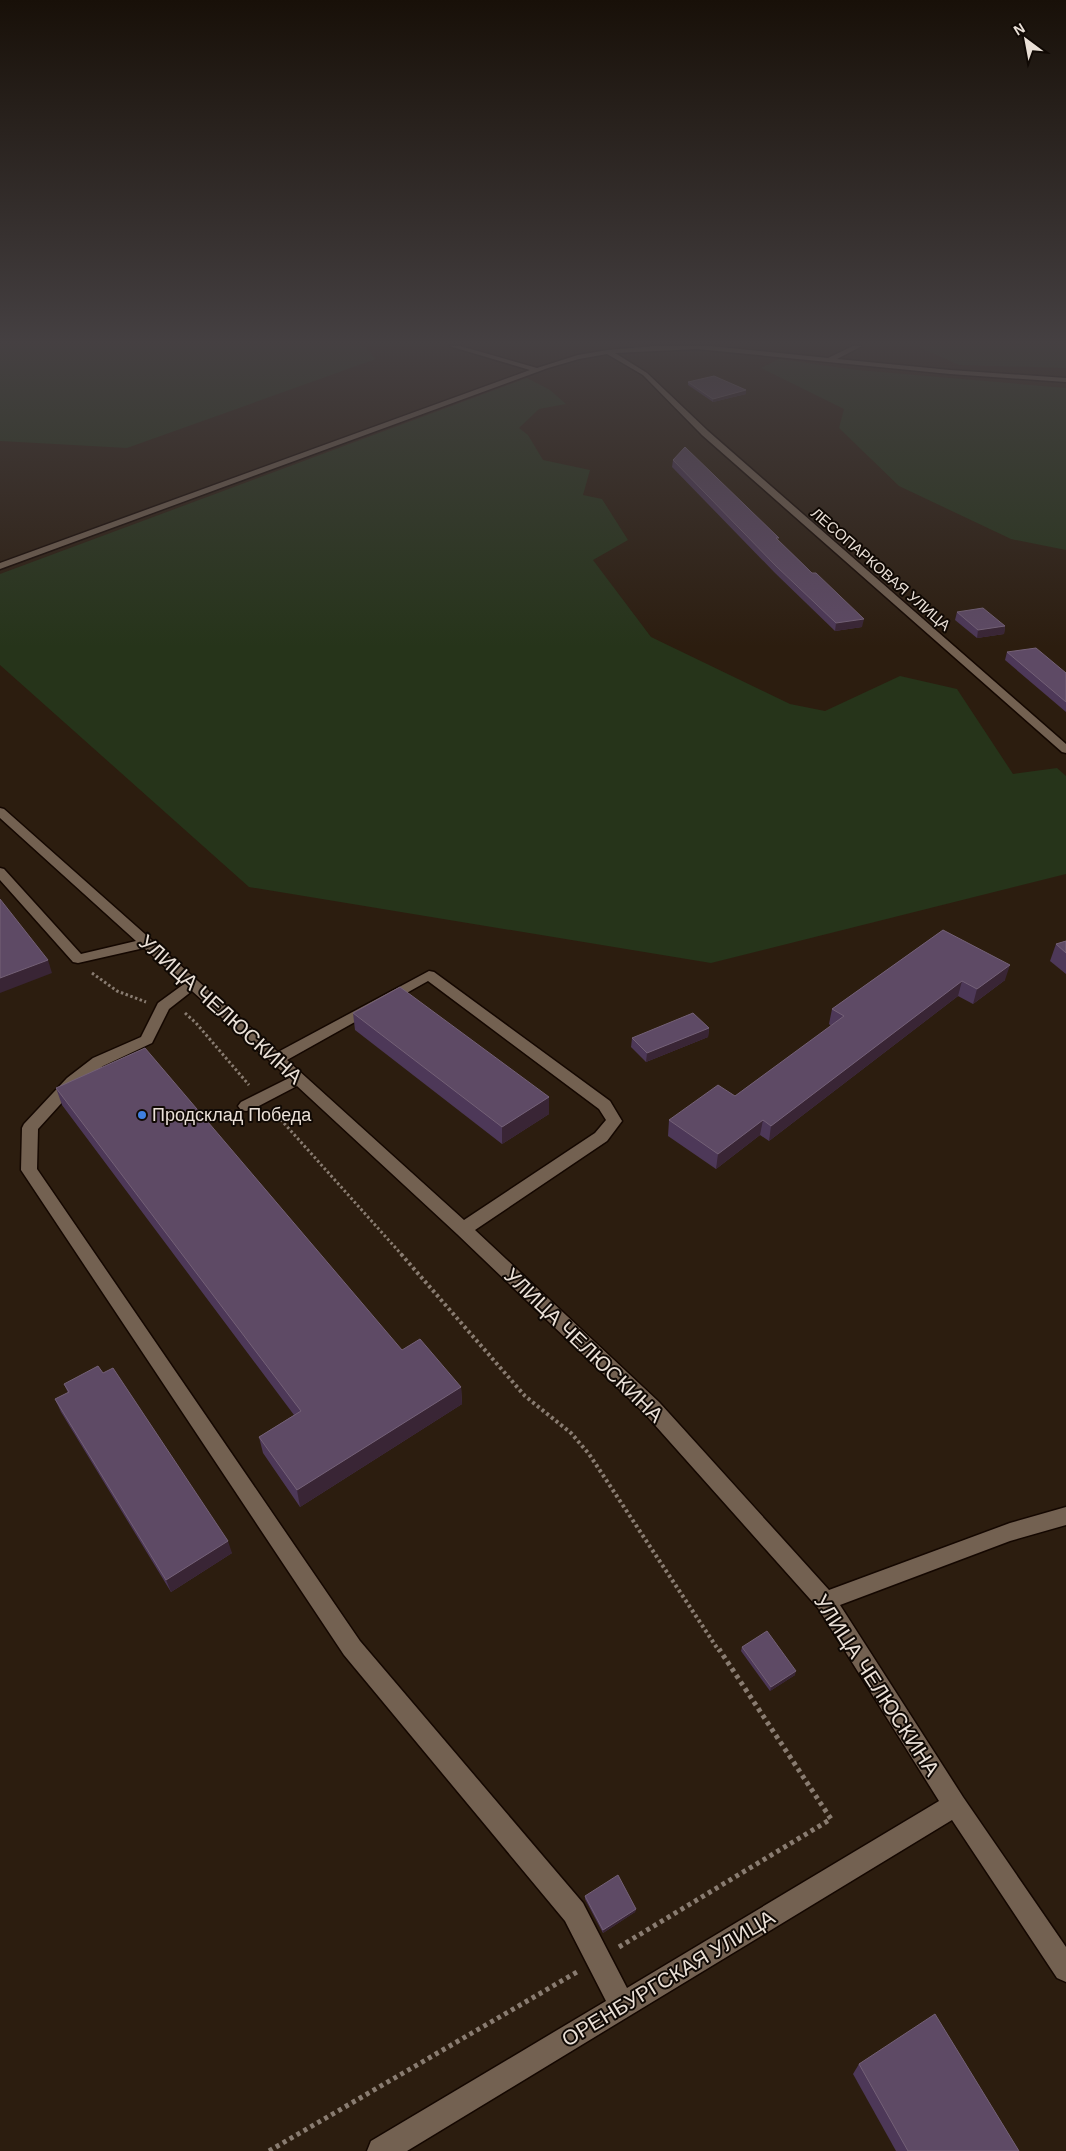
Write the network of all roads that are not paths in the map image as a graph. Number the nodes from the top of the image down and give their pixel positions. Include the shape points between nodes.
1 (328, 446) edge
2 (720, 446) edge
3 (0, 566) edge
4 (1066, 750) edge
5 (0, 812) edge
6 (6, 826) edge
7 (0, 872) edge
8 (146, 943) junction
9 (192, 984) junction
10 (278, 1059) junction
11 (299, 1079) junction
12 (246, 1106) dead end
13 (463, 1229) junction
14 (1066, 1516) edge
15 (825, 1601) junction
16 (955, 1805) junction
17 (1066, 1969) edge
18 (622, 2006) junction
19 (381, 2151) edge

1 - 3 street
2 - 4 street, ЛЕСОПАРКОВАЯ УЛИЦА
5 - 6 street, УЛИЦА ЧЕЛЮСКИНА
6 - 8 street, УЛИЦА ЧЕЛЮСКИНА
7 - 8 street via 78,958
8 - 9 street, УЛИЦА ЧЕЛЮСКИНА
9 - 10 street, УЛИЦА ЧЕЛЮСКИНА
9 - 18 street via 163,1006 148,1040 98,1062 72,1082 30,1128 29,1170 352,1648 574,1912
10 - 11 street, УЛИЦА ЧЕЛЮСКИНА
10 - 13 street via 429,975 605,1105 614,1121 601,1137
11 - 12 street
11 - 13 street, УЛИЦА ЧЕЛЮСКИНА
13 - 15 street, УЛИЦА ЧЕЛЮСКИНА via 652,1408
14 - 15 street via 1010,1532
15 - 16 street, УЛИЦА ЧЕЛЮСКИНА
16 - 17 street, УЛИЦА ЧЕЛЮСКИНА
16 - 18 street, ОРЕНБУРГСКАЯ УЛИЦА
18 - 19 street, ОРЕНБУРГСКАЯ УЛИЦА

